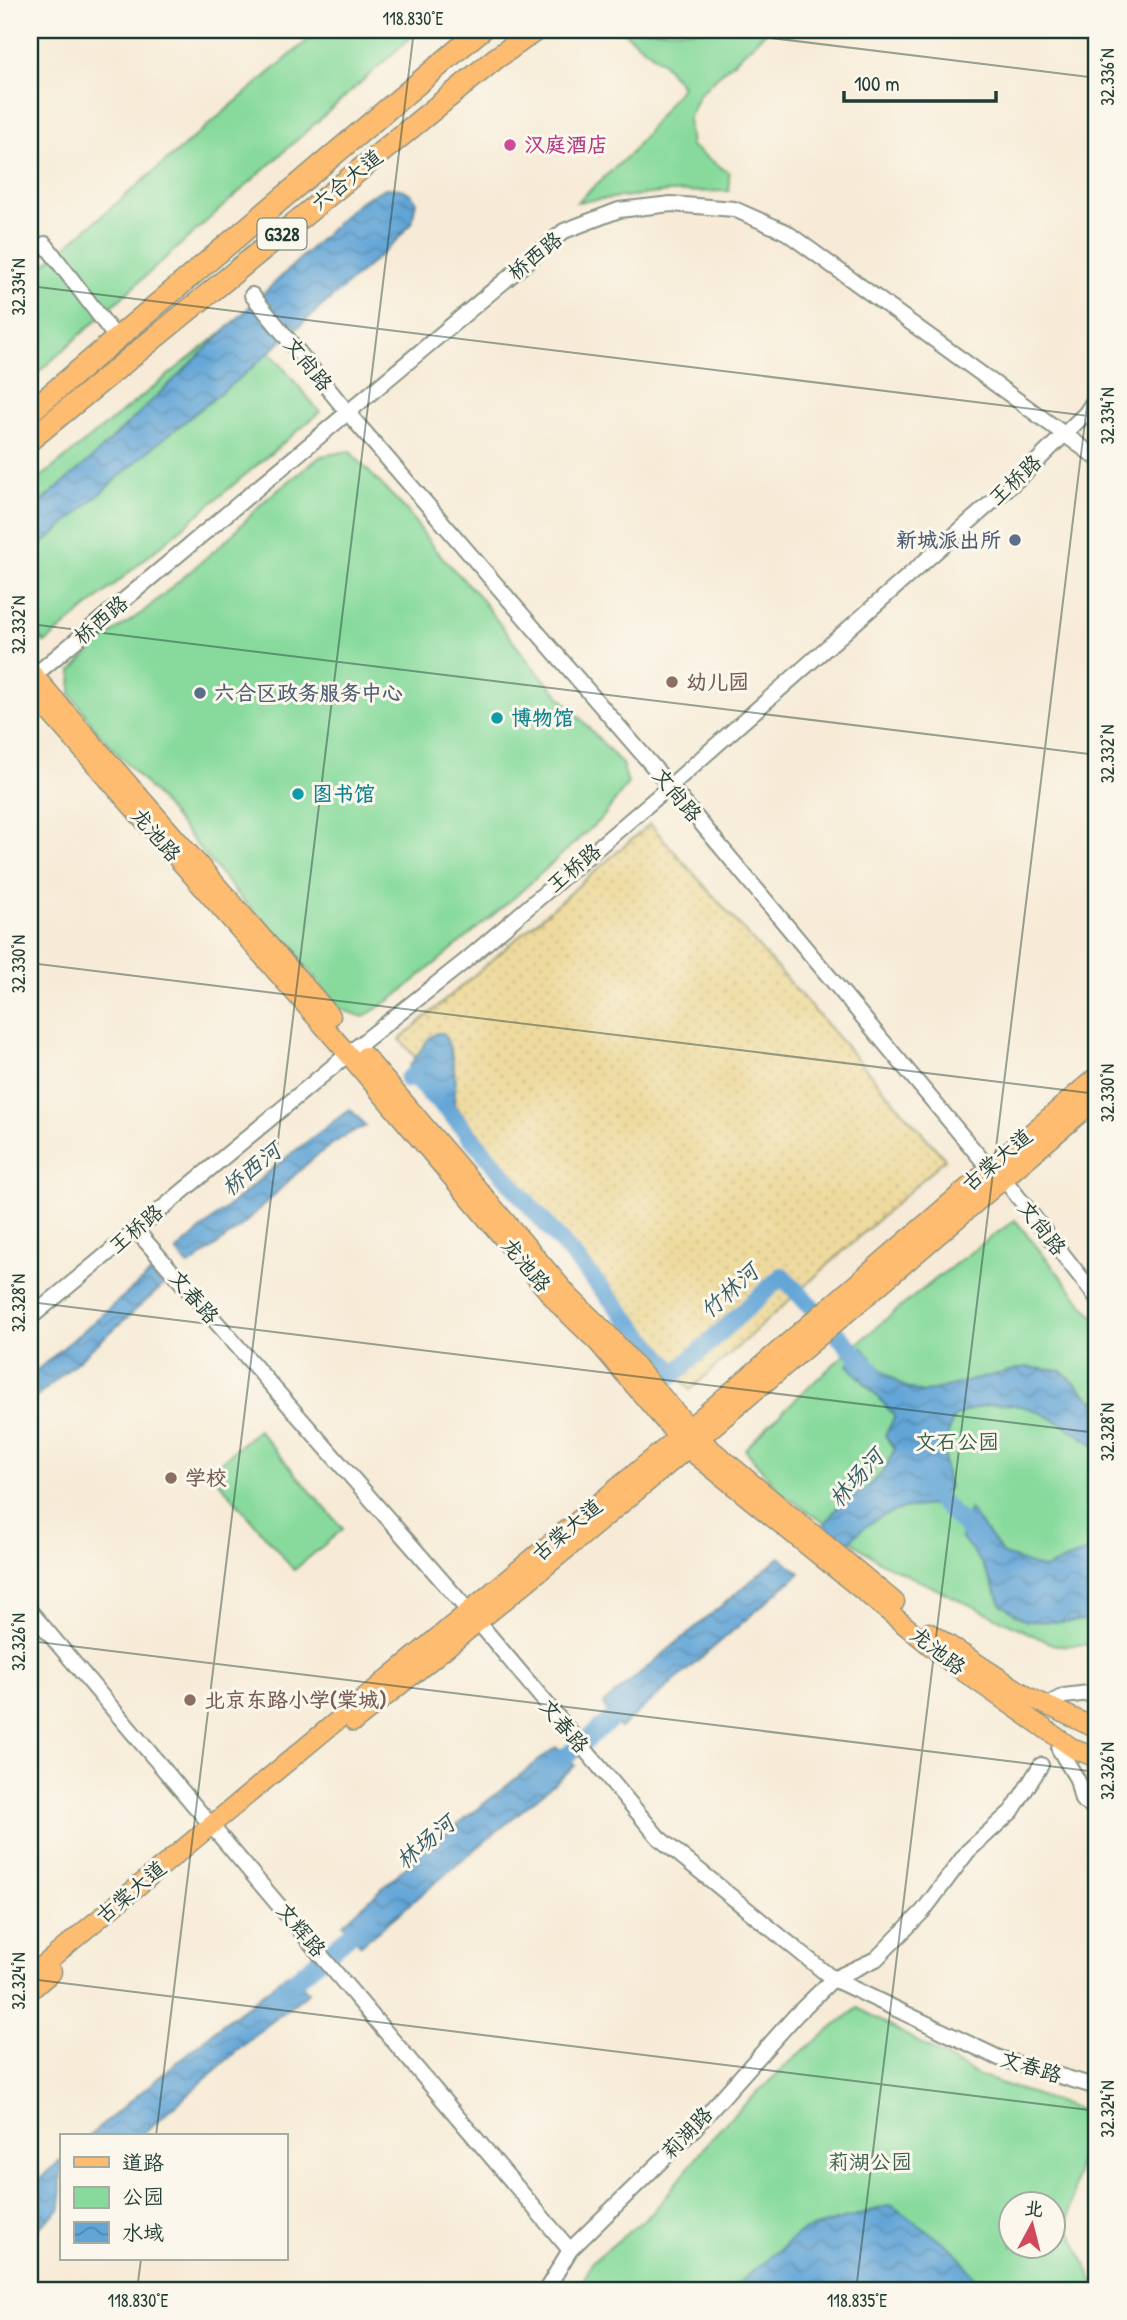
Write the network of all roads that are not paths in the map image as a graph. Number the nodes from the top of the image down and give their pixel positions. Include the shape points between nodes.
1 (481, 30) edge
2 (536, 30) edge
3 (45, 244) dead end
4 (252, 295) dead end
5 (117, 339) junction
6 (1097, 396) edge
7 (30, 412) edge
8 (348, 413) junction
9 (1065, 433) junction
10 (30, 440) edge
11 (1097, 458) edge
12 (31, 679) edge
13 (670, 786) junction
14 (352, 1050) junction
15 (1097, 1076) edge
16 (1097, 1099) edge
17 (988, 1167) junction
18 (1004, 1179) junction
19 (135, 1229) junction
20 (1097, 1298) edge
21 (30, 1318) edge
22 (687, 1437) junction
23 (30, 1611) edge
24 (474, 1617) junction
25 (1097, 1692) edge
26 (1055, 1701) dead end
27 (1097, 1729) edge
28 (1059, 1749) dead end
29 (1093, 1758) edge
30 (1041, 1765) dead end
31 (1077, 1779) junction
32 (1097, 1809) edge
33 (215, 1828) junction
34 (30, 1976) edge
35 (833, 1979) junction
36 (30, 1991) edge
37 (1097, 2087) edge
38 (570, 2250) junction
39 (546, 2290) edge

1 - 5 highway, 六合大道 / G328
2 - 10 highway, 六合大道 / G328
3 - 5 street
4 - 8 street, 文尚路
5 - 7 highway, 六合大道 / G328
6 - 9 street, 王桥路
8 - 9 street, 桥西路 via 564,231 619,210 671,204 734,209 786,232
8 - 12 street, 桥西路
8 - 13 street, 文尚路
9 - 11 street, 桥西路
9 - 13 street, 王桥路
12 - 14 main road, 龙池路
13 - 14 street, 王桥路 via 464,962
13 - 17 street, 文尚路
14 - 19 street, 王桥路
14 - 22 main road, 龙池路 via 608,1334
15 - 17 main road, 古棠大道
16 - 18 main road, 古棠大道
17 - 18 street, 文尚路
17 - 22 main road, 古棠大道
18 - 20 street, 文尚路
18 - 22 main road, 古棠大道 via 836,1326
19 - 21 street, 王桥路
19 - 24 street, 文春路
22 - 24 main road, 古棠大道
22 - 27 main road, 龙池路 via 933,1635 1029,1697
22 - 29 main road, 龙池路 via 955,1666
23 - 33 street, 文辉路
24 - 33 main road, 古棠大道
24 - 35 street, 文春路 via 659,1838
25 - 26 street
28 - 31 street
29 - 31 street
30 - 35 street, 莉湖路 via 1012,1811 968,1851 923,1912 876,1959
31 - 32 street via 1082,1800
33 - 34 main road, 古棠大道
33 - 36 main road, 古棠大道
33 - 38 street, 文辉路
35 - 37 street, 文春路 via 999,2058
35 - 38 street, 莉湖路 via 694,2129
38 - 39 street, 莉湖路

